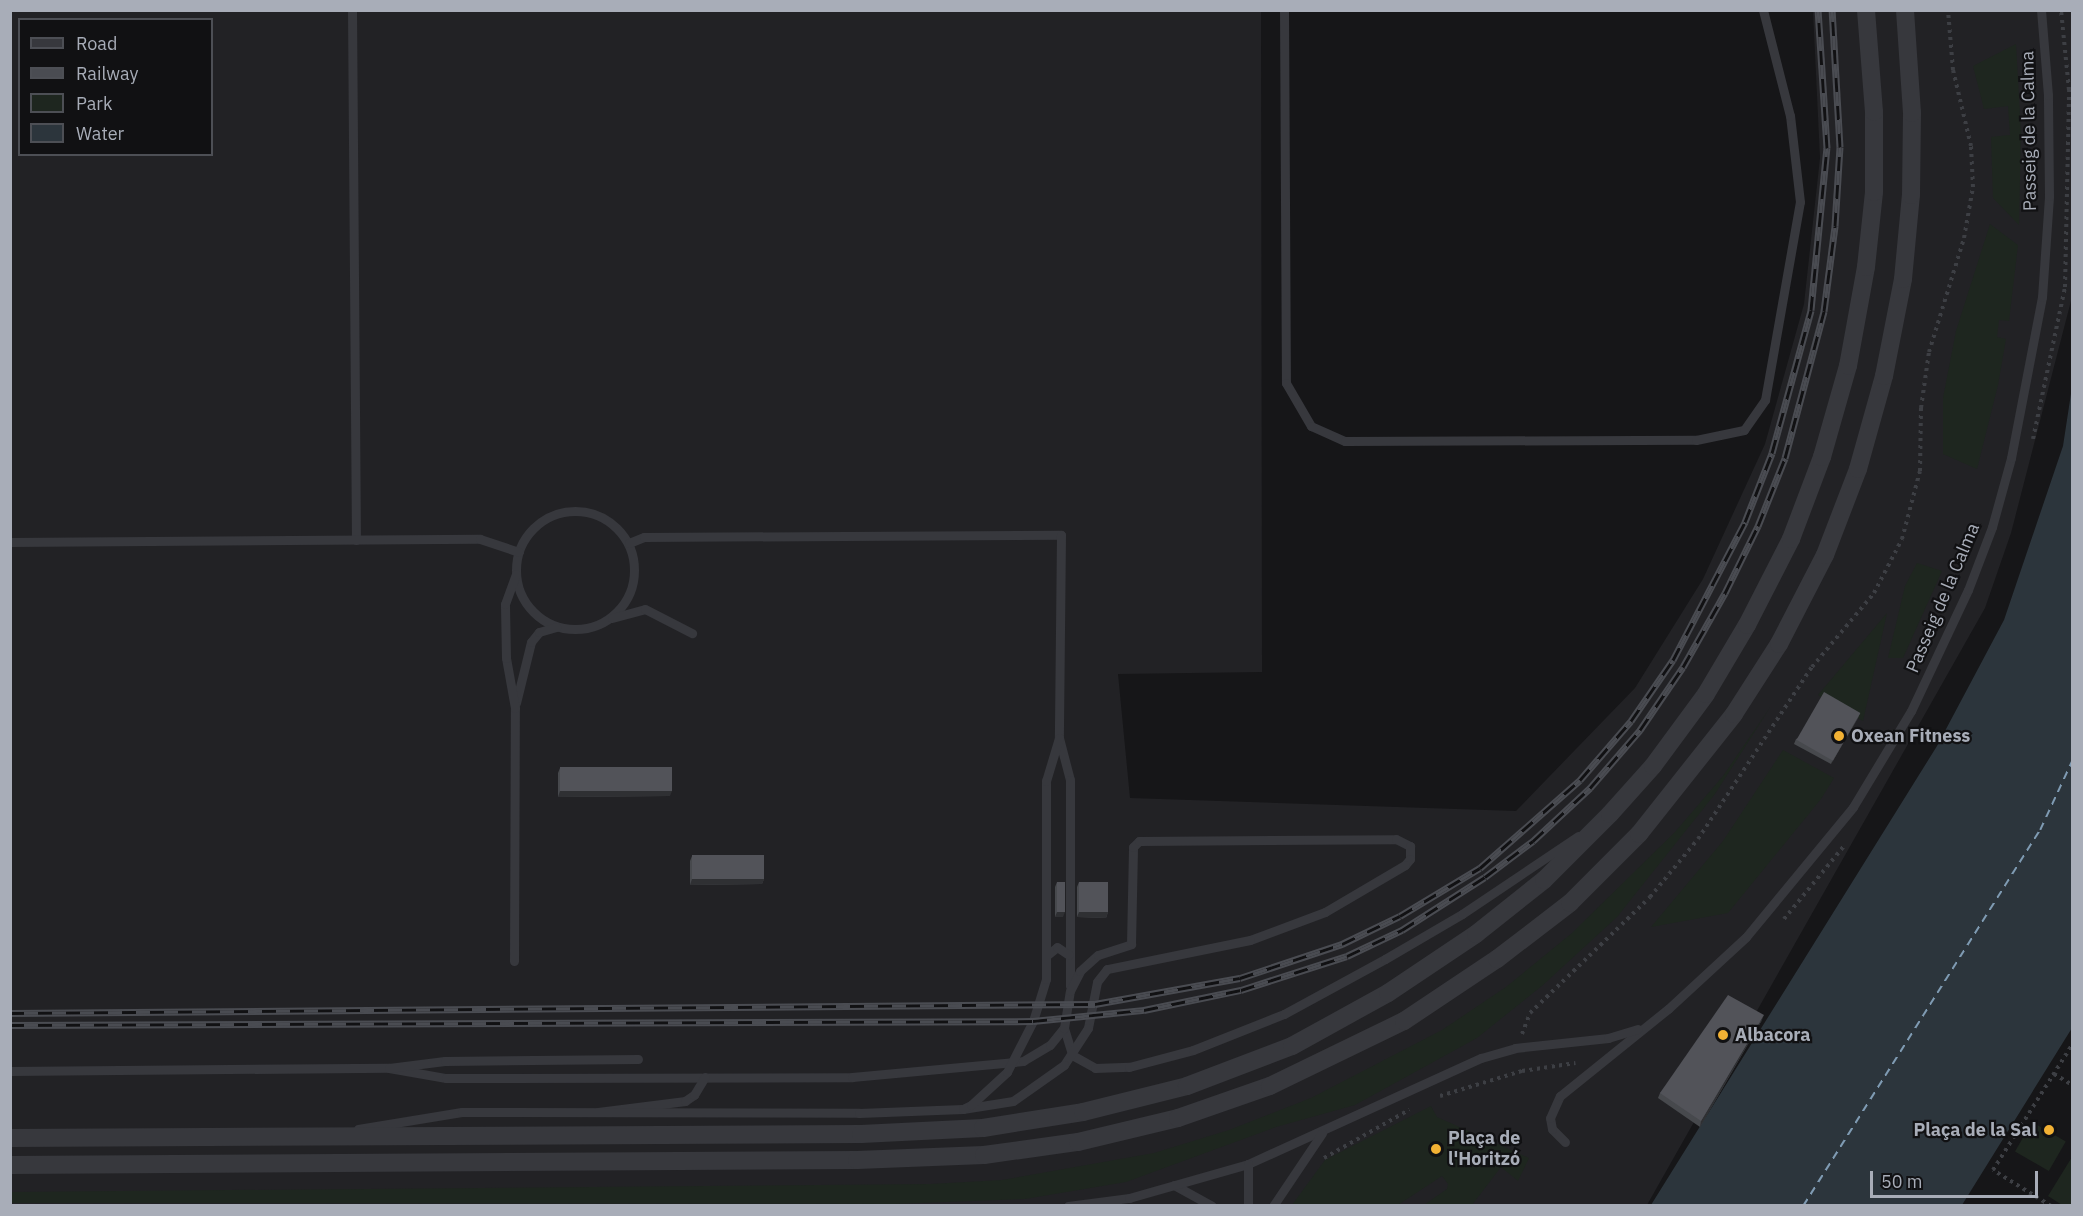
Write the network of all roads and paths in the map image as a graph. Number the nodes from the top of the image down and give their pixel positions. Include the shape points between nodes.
1 (352, 10) edge
2 (1284, 10) edge
3 (1763, 10) edge
4 (1866, 10) edge
5 (1905, 10) edge
6 (2041, 10) edge
7 (2061, 10) edge
8 (2031, 446) dead end
9 (356, 540) junction
10 (10, 542) edge
11 (628, 543) junction
12 (519, 552) junction
13 (516, 574) junction
14 (604, 621) junction
15 (559, 627) junction
16 (692, 633) dead end
17 (515, 708) junction
18 (1059, 738) junction
19 (1610, 814) junction
20 (1850, 837) dead end
21 (1778, 926) dead end
22 (1069, 955) junction
23 (1046, 957) junction
24 (514, 960) dead end
25 (1070, 991) junction
26 (1643, 1027) junction
27 (1064, 1028) junction
28 (2073, 1045) edge
29 (1072, 1055) junction
30 (638, 1059) dead end
31 (1603, 1059) junction
32 (1012, 1063) junction
33 (389, 1068) junction
34 (10, 1071) edge
35 (2054, 1074) junction
36 (705, 1077) junction
37 (2073, 1084) edge
38 (1428, 1100) dead end
39 (1418, 1105) dead end
40 (963, 1109) junction
41 (585, 1115) junction
42 (1323, 1132) junction
43 (315, 1136) junction
44 (10, 1138) edge
45 (1564, 1142) dead end
46 (10, 1164) edge
47 (1248, 1164) junction
48 (1296, 1170) junction
49 (1174, 1185) junction
50 (1068, 1206) edge
51 (1212, 1206) edge
52 (1248, 1206) edge
53 (1273, 1206) edge
54 (2051, 1206) edge

1 - 9 lane
2 - 3 lane via 1286,382 1311,426 1345,441 1380,441 1696,440 1744,429 1765,400 1800,202 1790,116
4 - 19 street via 1874,112 1874,192 1866,267 1848,366 1822,457 1791,539 1747,625 1706,694 1653,766
5 - 46 street via 1912,113 1911,195 1903,279 1884,376 1858,469 1824,555 1779,644 1734,714 1639,834 1570,903 1422,1010 1320,1063 1221,1104 1078,1142 984,1155 857,1160
6 - 26 lane, Passeig de la Calma via 2048,95 2049,196 2042,297 2011,458 1968,590 1911,711 1853,807 1746,936
7 - 8 path via 2069,90 2066,286
9 - 10 lane
9 - 12 lane via 480,539
11 - 12 lane via 612,524 577,511 541,521
11 - 14 lane via 634,576 628,595
11 - 18 lane via 644,537 1061,535
12 - 13 lane
13 - 15 lane via 529,608
13 - 17 lane via 506,604 506,658
14 - 15 lane via 576,629
14 - 16 lane via 645,609
15 - 17 lane via 539,632 531,642
17 - 24 lane
18 - 22 lane via 1070,780
18 - 23 lane via 1046,781
19 - 29 lane via 1462,914 1284,1014 1193,1050 1129,1067 1095,1068
19 - 43 street via 1544,880 1476,934 1388,993 1292,1046 1187,1086 1135,1101 1043,1119 932,1132
20 - 21 path
22 - 23 lane via 1057,947
22 - 25 lane
23 - 32 lane via 1046,979 1033,1021
25 - 27 lane
25 - 29 lane via 1088,962 1131,944 1133,847 1139,841 1396,839 1410,846 1410,859 1405,865 1325,912 1250,940 1107,969 1097,982 1090,1022
26 - 31 lane, Passeig de la Calma
26 - 42 lane via 1608,1038 1515,1048 1481,1058
27 - 29 lane
27 - 32 lane via 1032,1058
28 - 35 path
29 - 40 lane via 1052,1076 1013,1101
30 - 33 lane via 445,1061
31 - 38 path via 1522,1071
31 - 45 lane, Passeig de la Calma via 1552,1105 1552,1129
32 - 36 lane via 862,1076
32 - 40 lane via 997,1085
33 - 34 lane
33 - 36 lane via 446,1078
35 - 37 path
35 - 54 path via 1993,1170
36 - 41 lane via 694,1095 685,1101 617,1107
39 - 48 path
40 - 41 lane
41 - 43 lane via 462,1112
42 - 47 lane
42 - 48 lane
43 - 44 street
47 - 49 lane
47 - 52 lane
48 - 53 lane
49 - 50 lane via 1129,1198
49 - 51 lane

